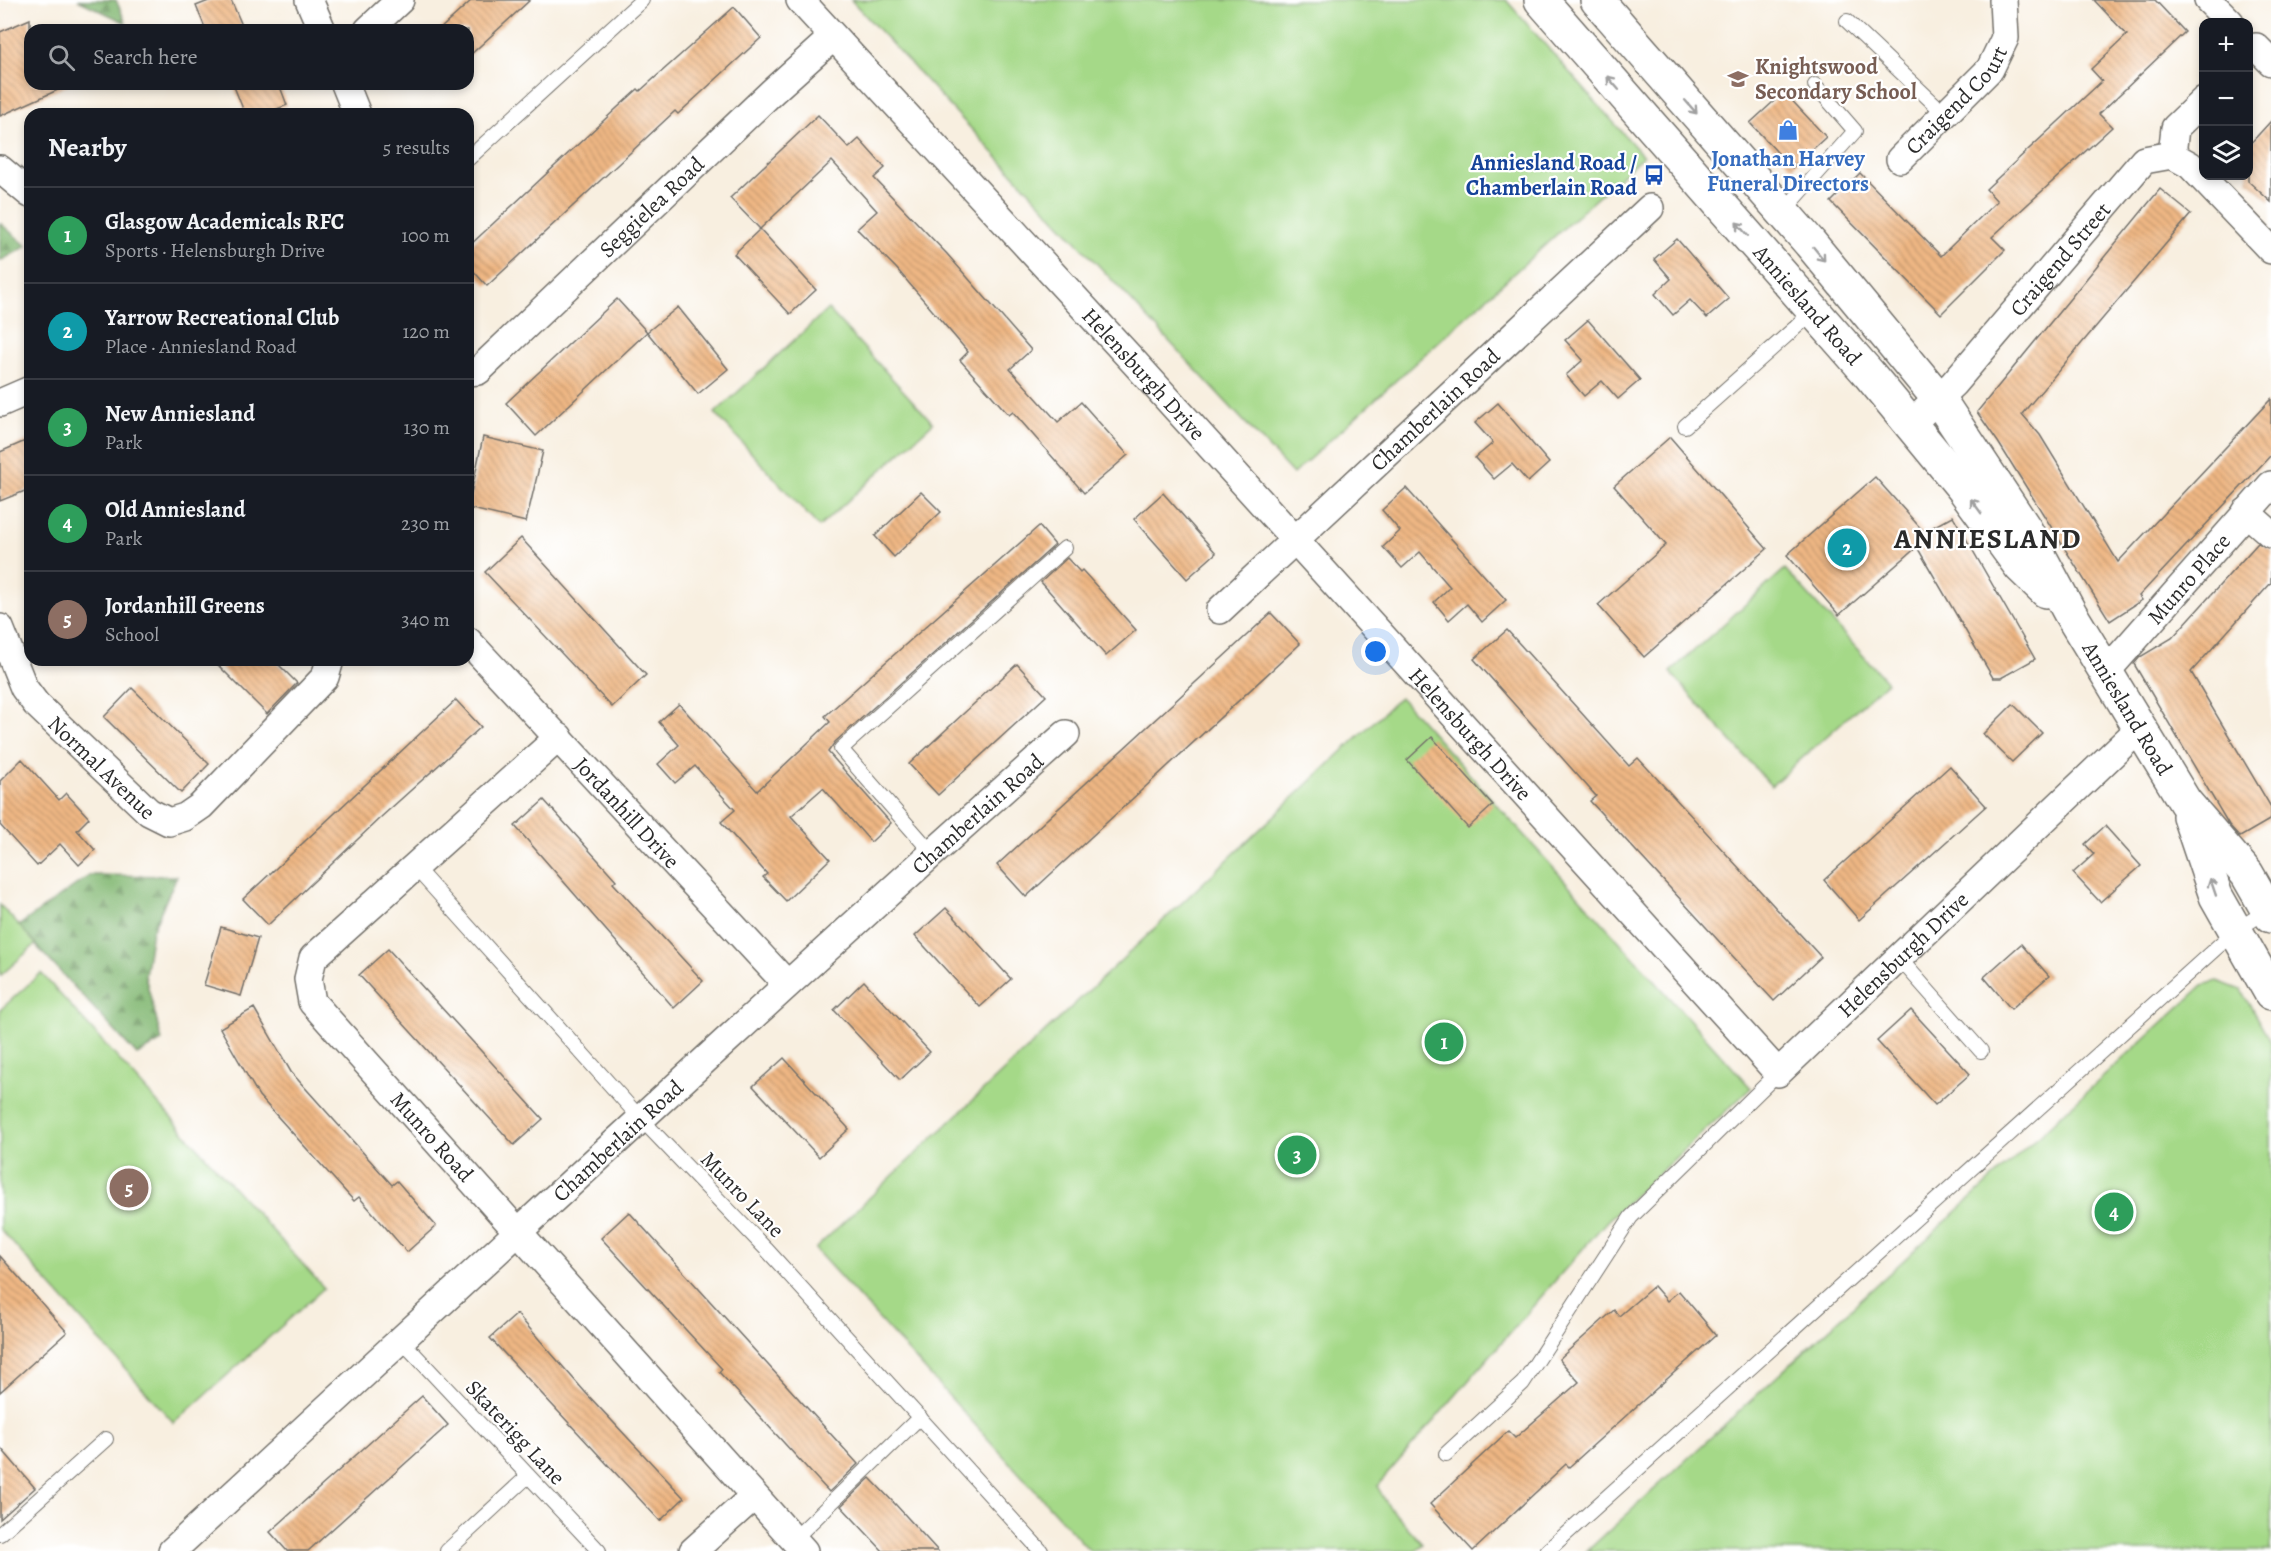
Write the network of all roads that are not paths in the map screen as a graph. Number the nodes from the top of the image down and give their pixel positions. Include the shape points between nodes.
1 (309, 0) edge
2 (400, 0) edge
3 (642, 0) edge
4 (800, 0) edge
5 (1541, 0) edge
6 (1597, 0) edge
7 (2003, 0) edge
8 (2208, 0) edge
9 (2226, 18) edge
10 (1847, 21) dead end
11 (319, 24) edge
12 (374, 24) edge
13 (833, 37) junction
14 (1815, 85) dead end
15 (347, 90) edge
16 (2199, 105) edge
17 (355, 108) edge
18 (1945, 114) junction
19 (474, 154) edge
20 (2172, 155) junction
21 (1900, 159) dead end
22 (0, 169) edge
23 (24, 189) edge
24 (1650, 208) dead end
25 (1783, 212) junction
26 (2271, 250) edge
27 (1814, 311) junction
28 (474, 371) edge
29 (24, 393) edge
30 (1938, 398) junction
31 (0, 403) edge
32 (1910, 425) junction
33 (1685, 426) dead end
34 (2271, 485) edge
35 (2246, 512) junction
36 (2271, 534) edge
37 (1296, 541) junction
38 (1065, 548) dead end
39 (1220, 610) dead end
40 (2070, 613) junction
41 (0, 628) edge
42 (474, 647) edge
43 (328, 666) edge
44 (2105, 673) junction
45 (2140, 728) junction
46 (1066, 734) dead end
47 (559, 737) junction
48 (2185, 802) junction
49 (932, 853) junction
50 (414, 866) junction
51 (2269, 913) edge
52 (2235, 931) junction
53 (1899, 958) junction
54 (786, 983) junction
55 (2271, 993) edge
56 (1981, 1051) dead end
57 (1778, 1073) junction
58 (640, 1118) junction
59 (518, 1231) junction
60 (402, 1341) junction
61 (920, 1417) junction
62 (105, 1439) dead end
63 (1446, 1454) dead end
64 (528, 1476) junction
65 (753, 1497) junction
66 (0, 1534) edge
67 (799, 1545) edge
68 (172, 1551) edge
69 (447, 1551) edge
70 (599, 1551) edge
71 (693, 1551) edge
72 (1041, 1551) edge
73 (1547, 1551) edge

1 - 11 street
2 - 12 street
3 - 19 lane
4 - 13 street, Helensburgh Drive
27 -> 5 street, Anniesland Road
6 -> 25 street, Anniesland Road
7 - 18 street, Craigend Court via 2005,38 1990,69
8 - 9 street
10 - 18 lane
13 - 28 street, Seggielea Road
13 - 37 street, Helensburgh Drive
14 - 25 lane via 1855,131
15 - 17 street
16 - 20 street via 2175,128
18 - 21 street, Craigend Court
20 - 26 street via 2190,165
20 - 30 street, Craigend Street via 2145,160
22 - 23 street
24 - 37 street, Chamberlain Road
25 -> 30 street, Anniesland Road
27 - 32 street, Anniesland Road
27 - 33 lane
29 - 31 street
30 - 32 street, Craigend Street
30 - 40 street, Anniesland Road via 2025,529
40 -> 32 street, Anniesland Road via 2020,566 1963,488
34 - 35 street, Munro Place
35 - 36 street
35 - 44 street, Munro Place
37 - 39 street, Chamberlain Road
37 - 57 street, Helensburgh Drive
38 - 49 lane via 841,749
40 - 44 street, Anniesland Road
41 - 43 street, Normal Avenue via 24,688 36,704 149,812 169,822 201,806 325,677
42 - 47 street, Jordanhill Drive
44 - 45 street, Anniesland Road
45 - 48 street, Anniesland Road
45 - 53 street, Helensburgh Drive
46 - 49 street, Chamberlain Road
47 - 50 street, Munro Road
47 - 54 street, Jordanhill Drive
48 - 51 street, Anniesland Road via 2247,874
52 -> 48 street, Anniesland Road via 2216,896
49 - 54 street, Chamberlain Road
50 - 58 lane, Munro Lane
50 - 59 street, Munro Road via 313,958 308,979 312,1002
51 - 52 lane
52 - 55 street, Anniesland Road
52 - 73 lane
53 - 56 lane
53 - 57 street, Helensburgh Drive
54 - 58 street, Chamberlain Road
57 - 63 lane via 1631,1216 1523,1383
58 - 59 street, Chamberlain Road
58 - 61 lane, Munro Lane via 766,1248
59 - 60 street, Chamberlain Road
59 - 65 street, Munro Road
60 - 64 lane, Skaterigg Lane
60 - 68 street, Chamberlain Road
61 - 67 lane
61 - 72 lane, Munro Lane
62 - 66 lane
64 - 69 lane
64 - 70 lane, Skaterigg Lane
65 - 67 street, Munro Road
65 - 71 street

